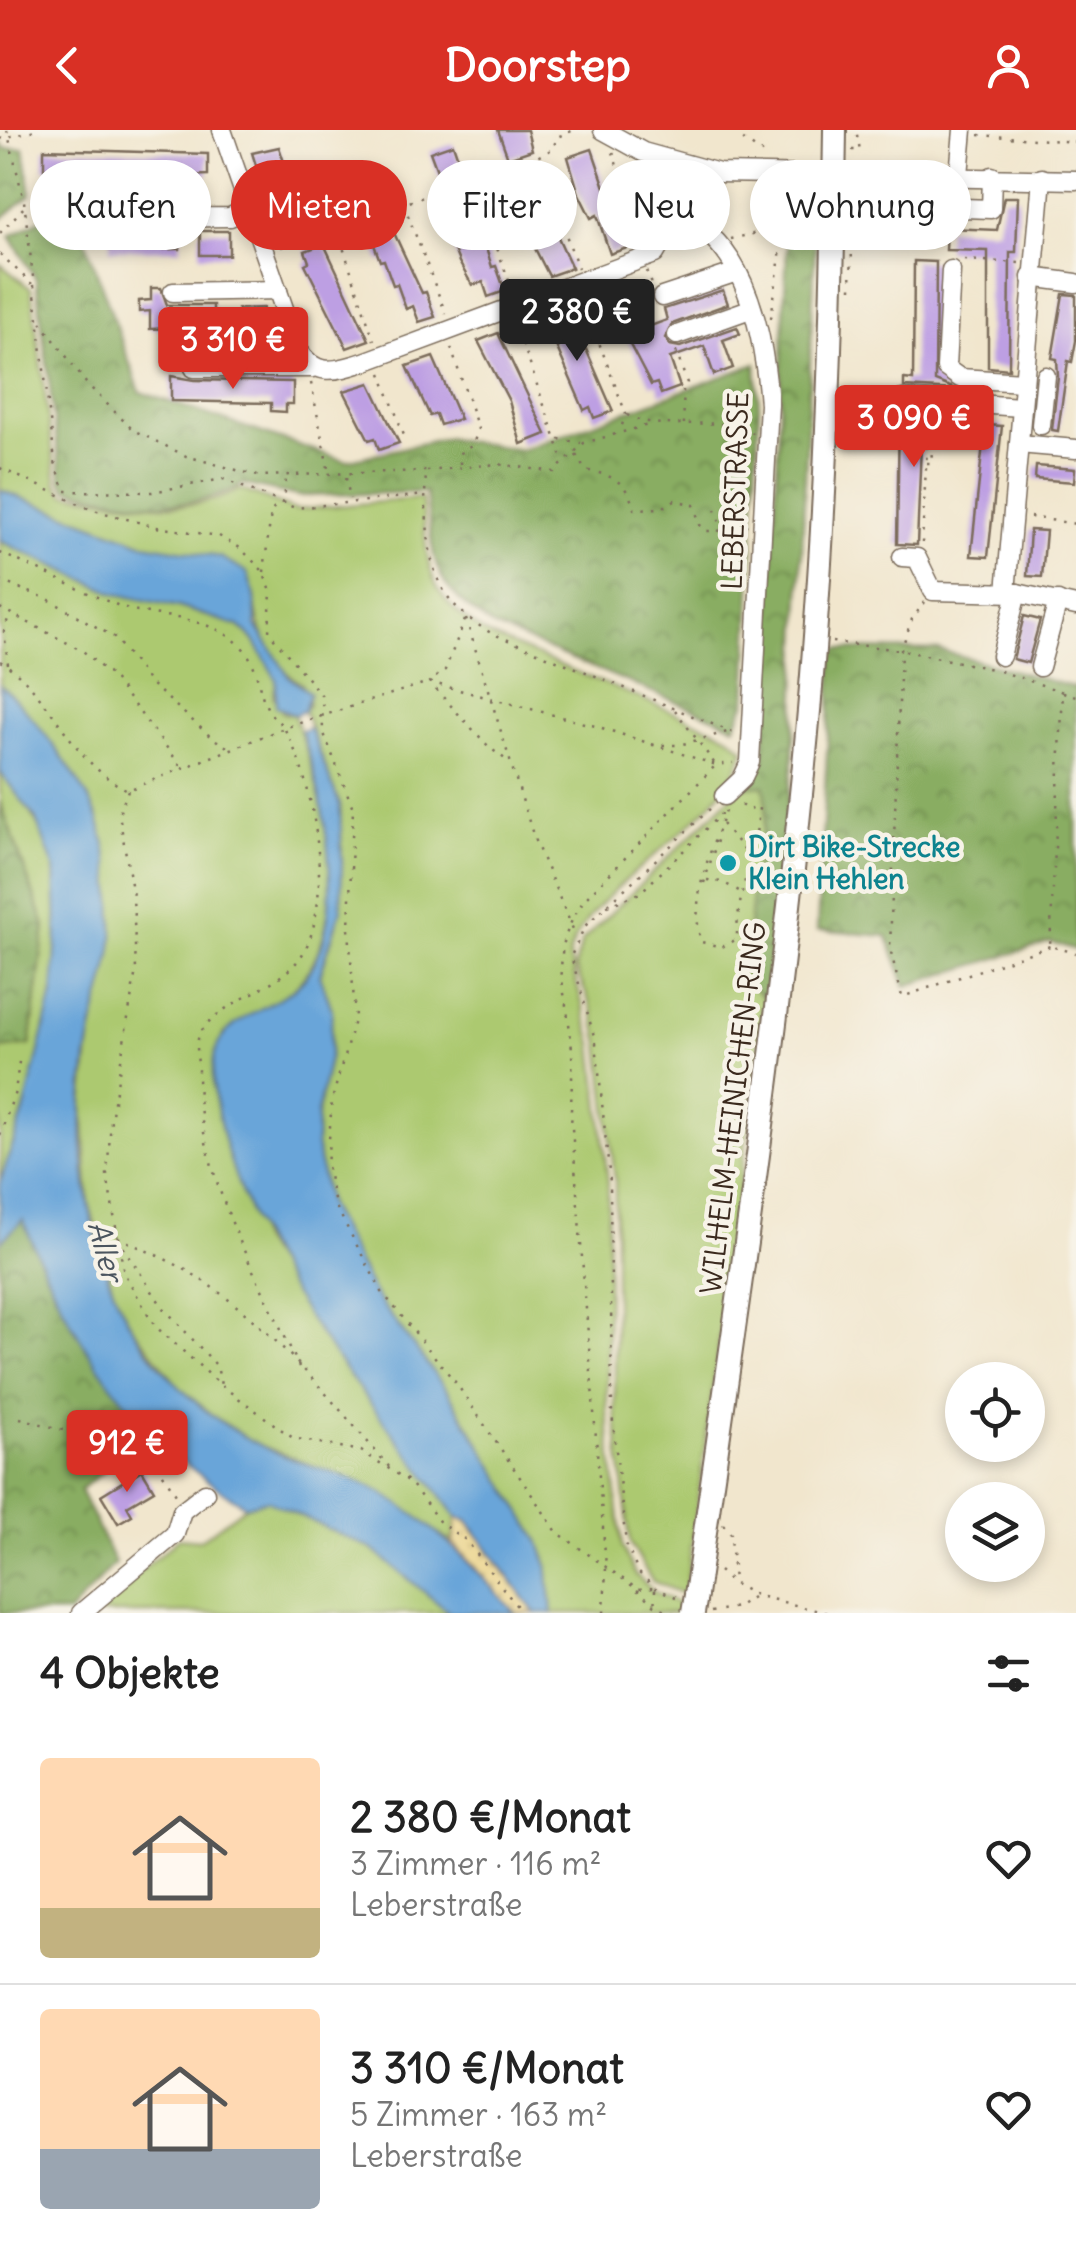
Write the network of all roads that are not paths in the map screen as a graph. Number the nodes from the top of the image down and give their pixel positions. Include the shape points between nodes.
1 (222, 130) edge
2 (603, 130) edge
3 (835, 130) edge
4 (963, 132) edge
5 (233, 160) edge
6 (666, 160) edge
7 (835, 160) edge
8 (960, 160) edge
9 (971, 176) edge
10 (992, 176) junction
11 (1042, 178) junction
12 (1076, 180) edge
13 (971, 208) edge
14 (264, 250) edge
15 (657, 250) edge
16 (724, 250) edge
17 (832, 250) edge
18 (951, 270) road end
19 (1032, 270) junction
20 (737, 272) junction
21 (1076, 283) edge
22 (278, 290) junction
23 (174, 292) dead end
24 (659, 296) road end
25 (750, 310) junction
26 (676, 342) road end
27 (194, 368) dead end
28 (309, 368) junction
29 (1023, 381) junction
30 (902, 399) dead end
31 (1021, 410) junction
32 (1018, 444) junction
33 (1076, 450) edge
34 (909, 558) road end
35 (1011, 593) junction
36 (1067, 603) edge
37 (1001, 656) dead end
38 (1040, 668) dead end
39 (730, 796) road end
40 (206, 1494) dead end
41 (694, 1604) edge
42 (81, 1613) edge

1 - 5 street
2 - 6 street
3 - 7 main road, WILHELM-HEINICHEN-RING
4 - 8 street
9 - 10 street
10 - 11 street
10 - 13 street via 991,209
11 - 12 street
11 - 19 street
14 - 22 street
15 - 28 street via 378,357 339,370
16 - 20 street, LEBERSTRASSE
17 - 41 main road, WILHELM-HEINICHEN-RING via 802,789 771,1071
18 - 29 street via 946,368 960,378
19 - 21 street
19 - 29 street
20 - 24 street
20 - 25 street, LEBERSTRASSE
22 - 23 street
22 - 28 street
25 - 26 street
25 - 39 street, LEBERSTRASSE via 766,359 767,442 750,762
27 - 28 street
29 - 31 street
29 - 31 street via 1046,380 1041,420
30 - 31 street
31 - 32 street
32 - 33 street
32 - 35 street
34 - 35 street via 933,591
35 - 36 street
35 - 37 street
36 - 38 street
40 - 42 street via 182,1511 175,1534

